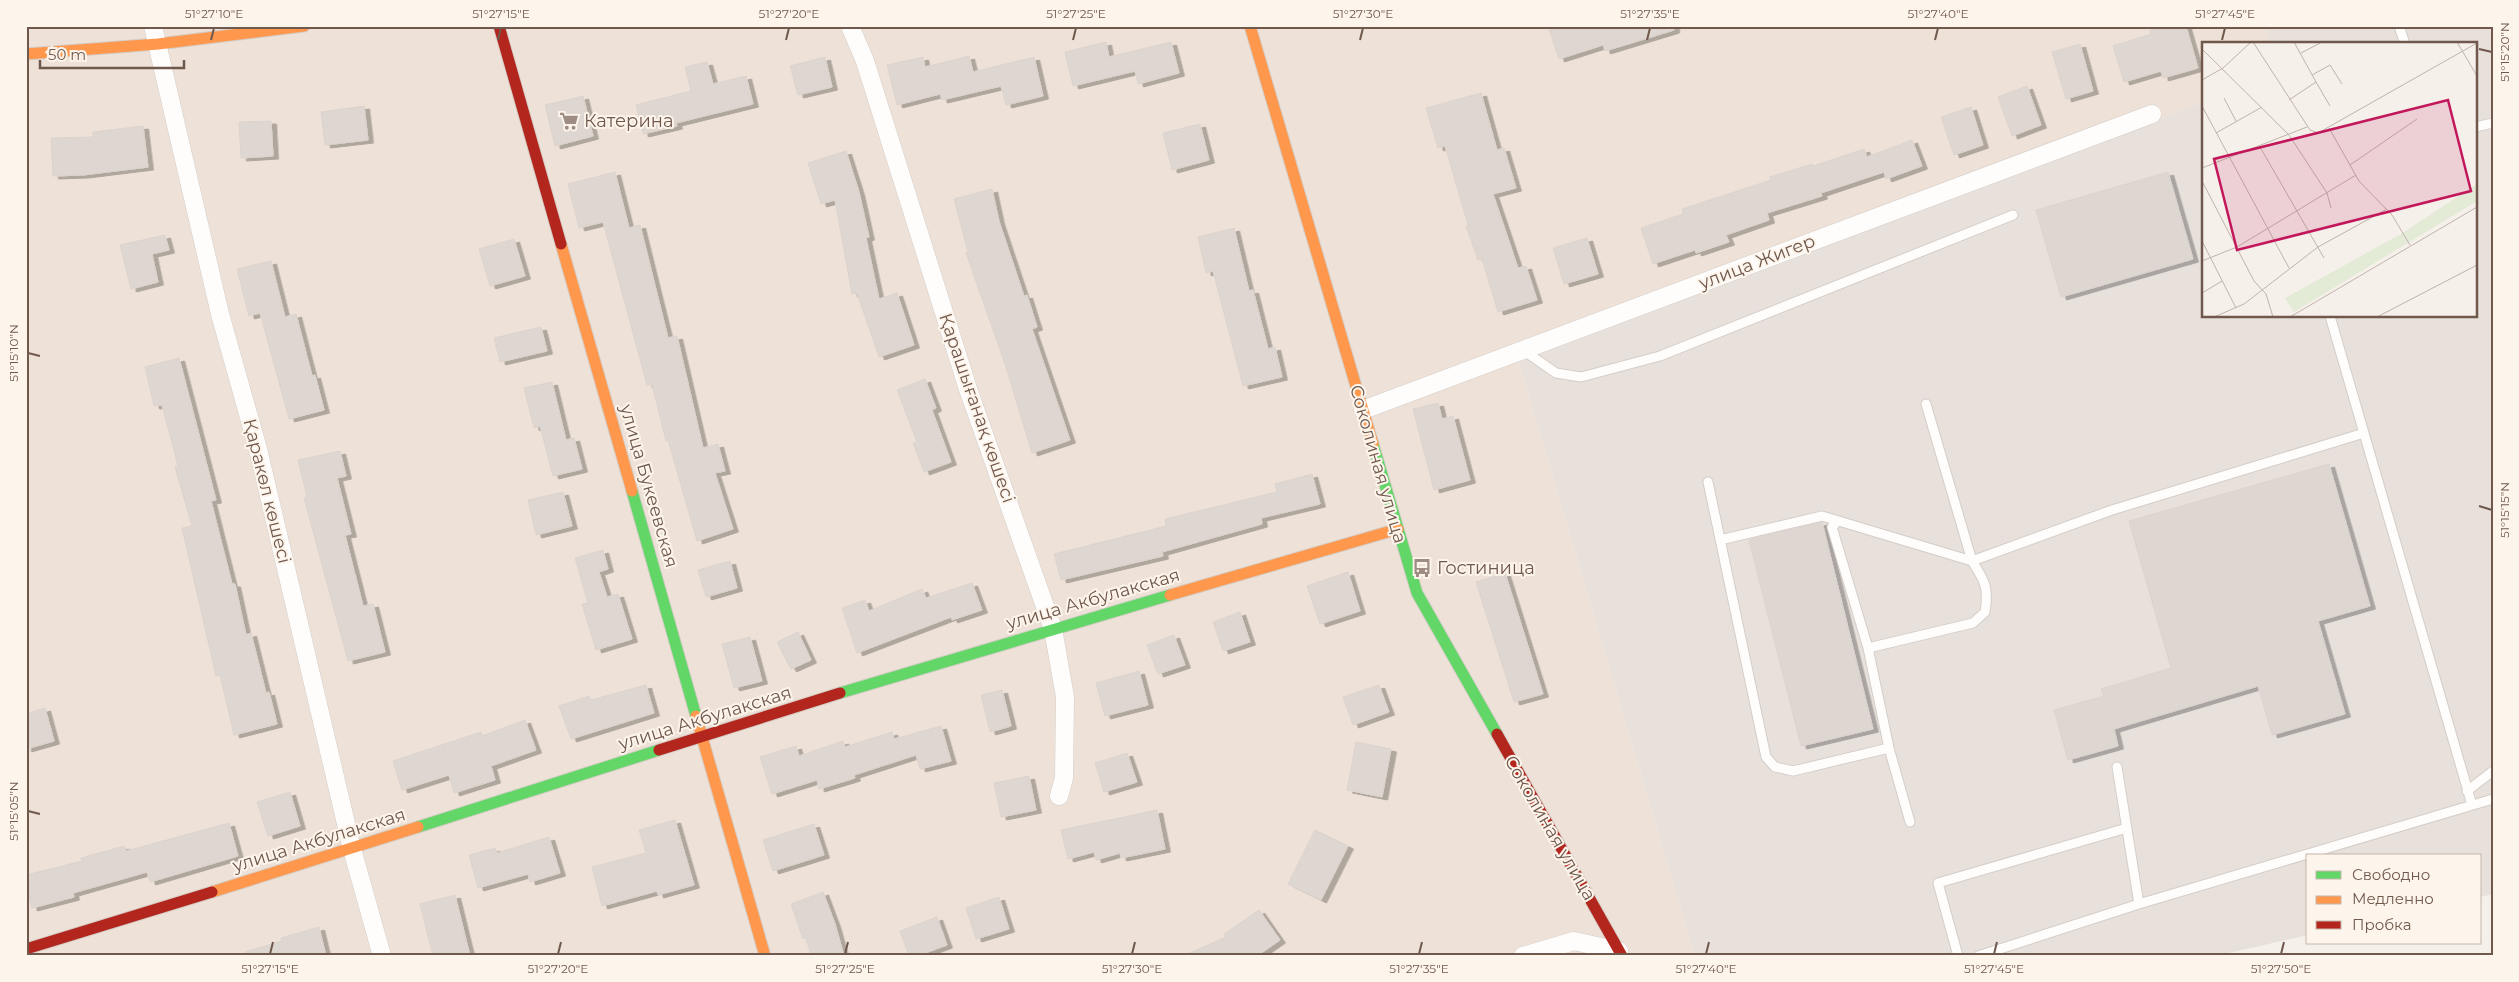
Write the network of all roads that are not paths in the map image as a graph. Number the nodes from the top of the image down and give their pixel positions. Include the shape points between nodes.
1 (153, 26) edge
2 (304, 26) edge
3 (500, 26) edge
4 (850, 26) edge
5 (1250, 26) edge
6 (2399, 26) edge
7 (2404, 42) edge
8 (158, 44) junction
9 (26, 54) edge
10 (2152, 114) dead end
11 (2493, 123) edge
12 (2476, 127) edge
13 (2013, 216) dead end
14 (2331, 318) edge
15 (1523, 350) junction
16 (1926, 404) dead end
17 (1363, 410) junction
18 (2364, 433) junction
19 (1708, 482) dead end
20 (1838, 521) junction
21 (1398, 529) junction
22 (1720, 540) junction
23 (1972, 561) junction
24 (1053, 629) junction
25 (1868, 648) junction
26 (702, 736) junction
27 (1889, 748) junction
28 (2117, 767) dead end
29 (2493, 772) edge
30 (2467, 791) junction
31 (1059, 796) dead end
32 (2493, 799) edge
33 (2472, 805) junction
34 (1910, 822) dead end
35 (2127, 828) junction
36 (352, 849) junction
37 (2306, 854) edge
38 (2307, 854) edge
39 (2139, 904) junction
40 (26, 949) edge
41 (1621, 953) edge
42 (382, 956) edge
43 (765, 956) edge
44 (1523, 956) edge
45 (1958, 956) edge
46 (1978, 956) edge

1 - 8 street, Қаракөл көшесі
2 - 8 street
3 - 26 street, улица Букеевская
4 - 24 street, Қарашығанақ көшесі via 865,61 968,389
5 - 17 street, Соколиная улица
6 - 7 lane
8 - 9 street
8 - 36 street, Қаракөл көшесі via 220,314 258,449
10 - 15 street, улица Жигер
11 - 12 lane
13 - 15 lane via 1660,356 1581,377 1556,373
14 - 18 lane
15 - 17 street, улица Жигер
16 - 23 lane
17 - 21 street, Соколиная улица
18 - 23 lane via 2112,510
18 - 30 lane
19 - 22 lane
20 - 22 lane via 1813,517
20 - 23 lane
20 - 25 lane via 1832,527
21 - 24 street, улица Акбулакская
21 - 41 street, Соколиная улица via 1416,593
22 - 27 lane via 1766,757 1775,767 1793,771
23 - 25 lane via 1985,582 1988,595 1986,612 1979,618 1973,623
24 - 26 street, улица Акбулакская
24 - 31 street, Қарашығанақ көшесі via 1065,697 1064,778
25 - 27 lane
26 - 36 street, улица Акбулакская
26 - 43 street, улица Букеевская
27 - 34 lane
28 - 35 lane
29 - 30 lane
30 - 33 lane
32 - 33 lane
33 - 38 lane
35 - 39 lane
35 - 45 lane via 1938,882
36 - 40 street, улица Акбулакская
36 - 42 street, Қаракөл көшесі
37 - 39 lane
39 - 46 lane
41 - 44 street, Соколиная улица via 1574,941

